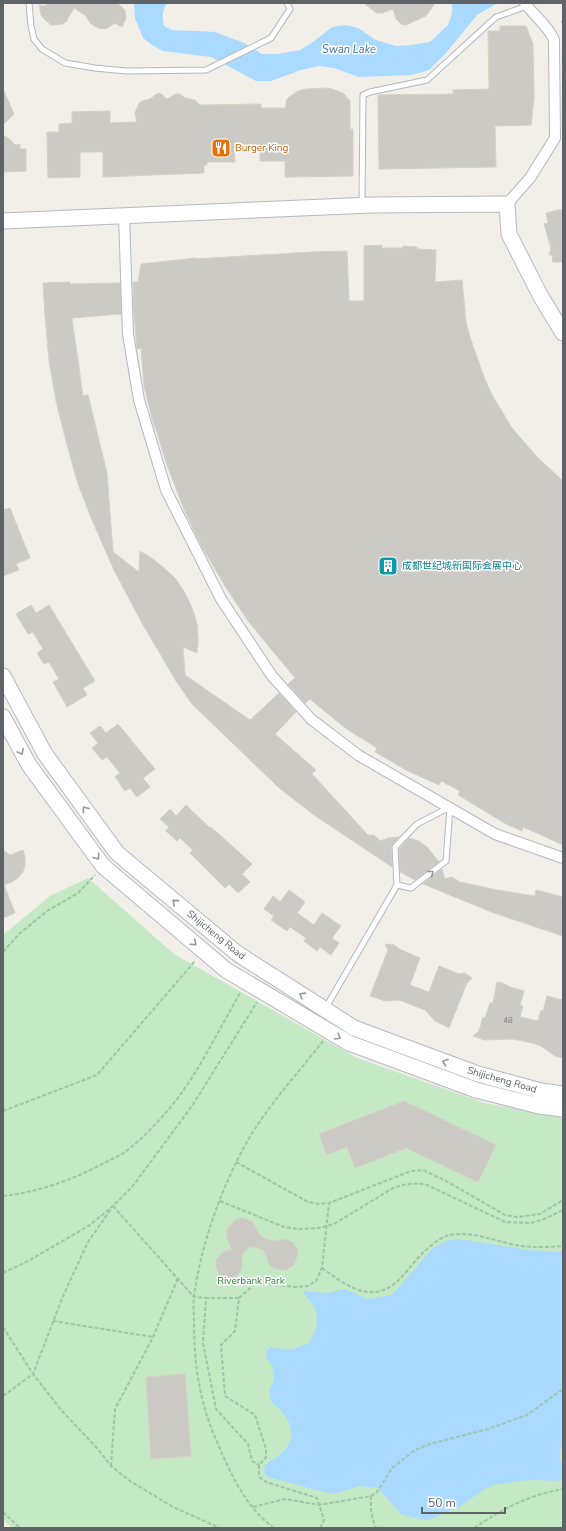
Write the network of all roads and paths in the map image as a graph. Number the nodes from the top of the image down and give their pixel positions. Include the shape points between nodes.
1 (29, 3) edge
2 (287, 3) edge
3 (526, 4) edge
4 (507, 204) junction
5 (362, 205) junction
6 (124, 216) junction
7 (3, 221) edge
8 (563, 333) edge
9 (3, 676) edge
10 (3, 717) edge
11 (450, 807) junction
12 (563, 858) edge
13 (103, 866) junction
14 (397, 885) junction
15 (203, 951) junction
16 (3, 952) edge
17 (240, 992) dead end
18 (258, 1001) dead end
19 (325, 1010) junction
20 (324, 1040) dead end
21 (563, 1094) edge
22 (563, 1109) edge
23 (3, 1112) edge
24 (236, 1162) junction
25 (3, 1196) edge
26 (563, 1200) edge
27 (220, 1201) junction
28 (329, 1203) junction
29 (113, 1206) junction
30 (563, 1210) edge
31 (326, 1226) junction
32 (563, 1246) edge
33 (322, 1268) junction
34 (3, 1273) edge
35 (178, 1278) junction
36 (194, 1297) junction
37 (206, 1298) junction
38 (239, 1298) junction
39 (53, 1321) junction
40 (3, 1327) edge
41 (153, 1337) junction
42 (33, 1374) junction
43 (563, 1389) edge
44 (3, 1396) edge
45 (258, 1465) junction
46 (111, 1466) junction
47 (563, 1489) edge
48 (371, 1496) junction
49 (319, 1505) junction
50 (253, 1507) junction
51 (3, 1512) edge
52 (20, 1528) edge
53 (220, 1528) edge
54 (274, 1528) edge
55 (320, 1528) edge
56 (387, 1528) edge
57 (474, 1528) edge

1 - 2 lane via 34,39 42,49 65,63 126,71 206,70 271,38 290,9
3 - 4 street via 548,28 554,40 555,138 530,178
3 - 5 lane via 496,17 427,80 363,95
4 - 5 main road
4 - 8 main road via 508,234
5 - 6 main road
6 - 7 main road
6 - 11 street via 128,334 140,400 166,490 221,599 272,676 310,719 358,755
19 -> 9 main road, Shijicheng Road via 238,954 117,852 45,754
10 -> 13 main road, Shijicheng Road via 29,765
11 - 12 street via 495,834
11 - 14 lane via 416,824 395,847
14 -> 11 lane via 411,888 446,861
13 -> 15 main road, Shijicheng Road
13 - 16 path via 78,893 47,911 19,934
14 - 19 lane
15 -> 22 main road, Shijicheng Road via 226,970 349,1043 476,1090 539,1106
15 - 23 path via 97,1075
17 - 25 path via 184,1088 168,1110 125,1152 70,1179 36,1190
18 - 29 path via 192,1106 132,1187
21 -> 19 main road, Shijicheng Road via 541,1091 478,1074 354,1028
20 - 24 path via 275,1100
24 - 27 path
24 - 28 path via 308,1202
26 - 28 path via 540,1214 517,1217 505,1215 423,1170 411,1171
27 - 31 path via 284,1227 299,1229
27 - 36 path via 204,1248
28 - 31 path
29 - 34 path via 90,1225
29 - 35 path
29 - 39 path via 88,1242
30 - 31 path via 531,1223 505,1222 425,1184 415,1184 393,1188 334,1224
31 - 33 path
32 - 33 path via 516,1245 484,1236 447,1235 419,1256 392,1285 367,1292 353,1289
33 - 38 path via 316,1281 308,1286 256,1283
35 - 36 path
35 - 41 path
36 - 37 path
36 - 50 path via 194,1343 199,1387 213,1434 231,1474
37 - 38 path
37 - 45 path via 203,1343 216,1409 248,1444 252,1461
38 - 45 path via 235,1331 221,1345 225,1396 255,1415 266,1449 266,1457
39 - 41 path
39 - 42 path
40 - 42 path
41 - 46 path via 115,1409
42 - 44 path
42 - 46 path
43 - 48 path via 521,1418 415,1450 392,1468 377,1492
45 - 49 path via 259,1477 266,1482 318,1498
46 - 53 path via 130,1481 173,1506
47 - 57 path via 523,1500
48 - 49 path
48 - 56 path via 375,1527
49 - 50 path via 285,1499
49 - 55 path via 324,1520
50 - 54 path
51 - 52 path

